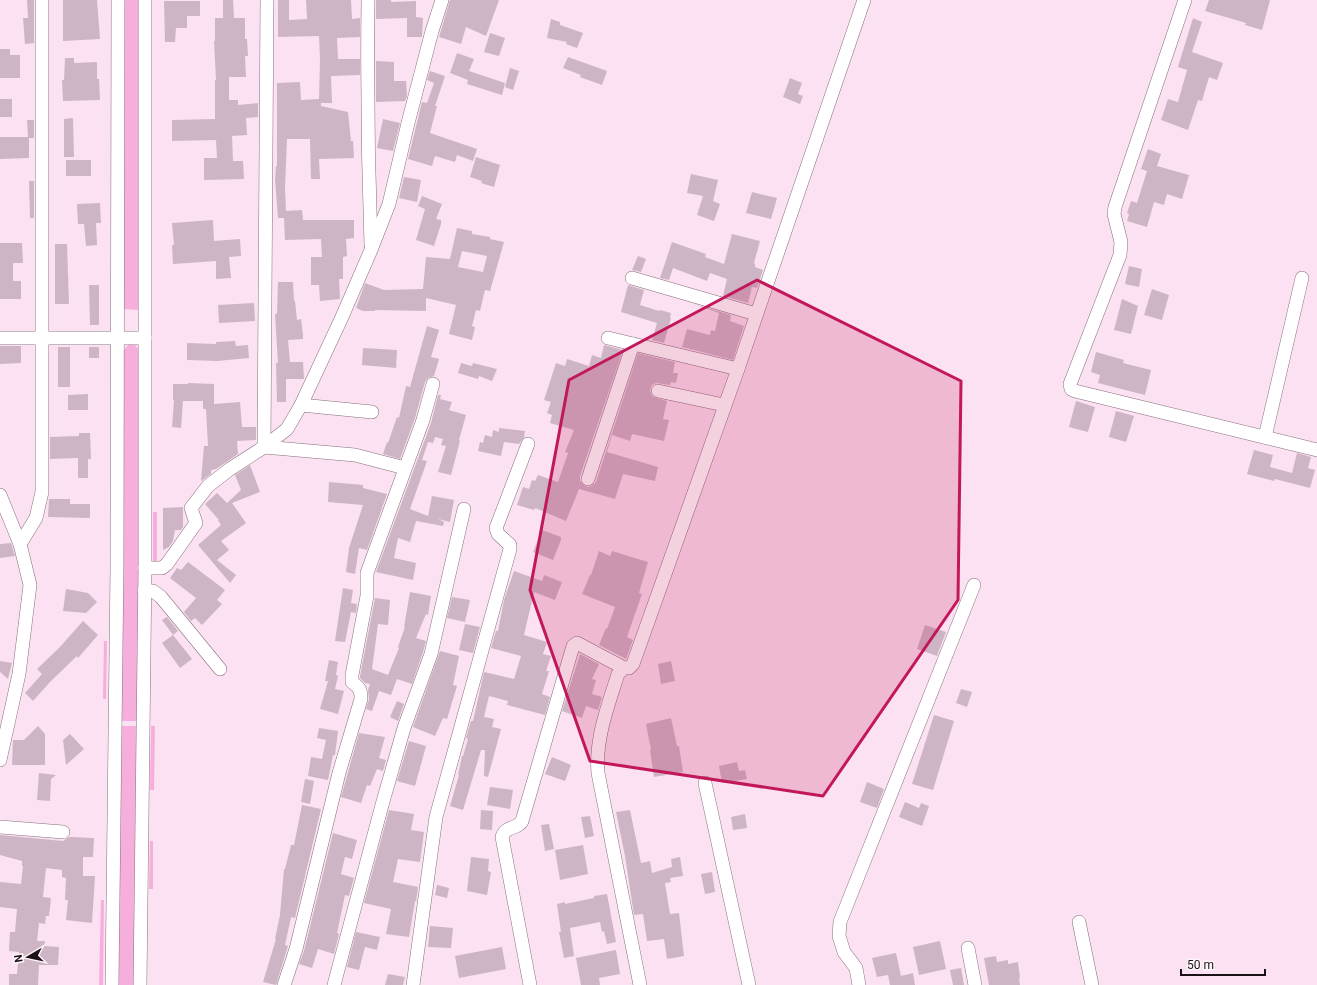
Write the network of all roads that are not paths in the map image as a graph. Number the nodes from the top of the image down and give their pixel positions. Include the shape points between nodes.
1 (42, 0) edge
2 (118, 0) edge
3 (145, 0) edge
4 (267, 0) edge
5 (368, 0) edge
6 (442, 0) edge
7 (864, 0) edge
8 (1185, 0) edge
9 (372, 250) junction
10 (632, 278) dead end
11 (1302, 278) dead end
12 (756, 314) junction
13 (0, 338) edge
14 (42, 338) junction
15 (117, 338) junction
16 (145, 338) junction
17 (608, 338) dead end
18 (633, 344) junction
19 (738, 369) junction
20 (432, 384) dead end
21 (658, 391) dead end
22 (300, 405) junction
23 (724, 405) junction
24 (372, 412) dead end
25 (1265, 437) junction
26 (528, 444) dead end
27 (264, 447) junction
28 (1317, 450) edge
29 (405, 468) junction
30 (588, 479) dead end
31 (0, 495) edge
32 (464, 509) dead end
33 (20, 544) junction
34 (145, 568) junction
35 (974, 585) dead end
36 (144, 591) junction
37 (624, 668) junction
38 (220, 669) dead end
39 (0, 760) edge
40 (705, 783) dead end
41 (0, 827) edge
42 (63, 832) dead end
43 (1079, 922) dead end
44 (968, 948) dead end
45 (112, 985) edge
46 (140, 985) edge
47 (284, 985) edge
48 (334, 985) edge
49 (413, 985) edge
50 (530, 985) edge
51 (640, 985) edge
52 (749, 985) edge
53 (859, 985) edge
54 (975, 985) edge
55 (1092, 985) edge

1 - 14 street
2 - 15 street
3 - 16 street
4 - 27 street
5 - 9 street via 368,169
6 - 9 street via 389,204
7 - 12 street
8 - 25 street via 1115,207 1114,214 1121,242 1120,255 1070,384 1071,389 1075,391
9 - 22 street
10 - 12 street
11 - 25 street
12 - 19 street
13 - 14 street
14 - 15 street
14 - 33 street via 42,492 36,518
15 - 16 street
15 - 45 street
16 - 34 street
17 - 18 street
18 - 19 street
18 - 30 street
19 - 23 street
20 - 29 street via 423,420
21 - 23 street
22 - 24 street
22 - 27 street via 287,429
23 - 37 street via 633,664 629,668
25 - 28 street
26 - 49 street via 496,528 498,534 510,545 510,549 436,817
27 - 29 street via 355,455
27 - 34 street via 230,468 208,486 191,508 196,522 166,564 162,568
29 - 47 street via 367,572 367,596 352,676 352,682 361,691 361,699 339,773 296,949
31 - 33 street
32 - 48 street via 431,654 404,728
33 - 39 street via 30,584 20,674
34 - 36 street
35 - 53 street via 840,922 840,942 856,968
36 - 38 street via 153,591 161,597
36 - 46 street
37 - 50 street via 578,643 573,646 522,821 504,832 502,837
37 - 51 street via 618,674 600,735 597,761
40 - 52 street
41 - 42 street
43 - 55 street
44 - 54 street

